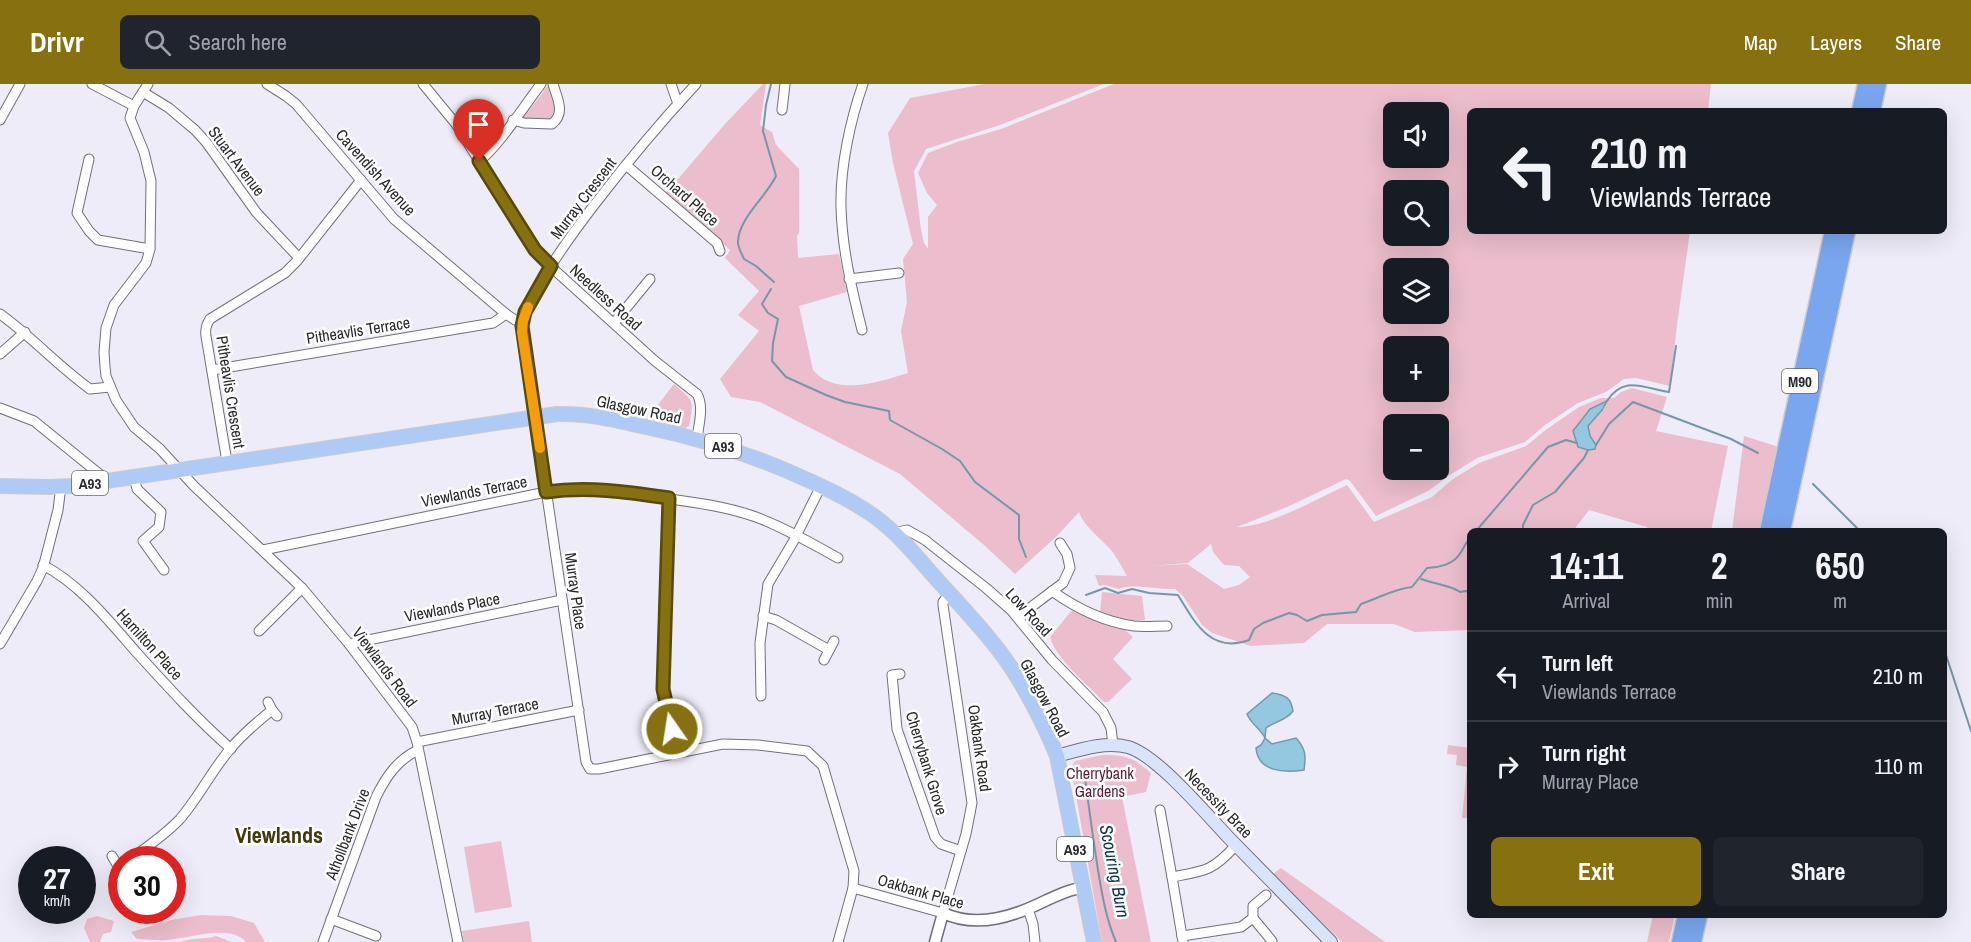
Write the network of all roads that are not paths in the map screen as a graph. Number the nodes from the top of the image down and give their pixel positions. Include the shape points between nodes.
1 (20, 84) edge
2 (92, 84) edge
3 (267, 84) edge
4 (423, 84) edge
5 (540, 84) edge
6 (553, 84) edge
7 (671, 84) edge
8 (696, 84) edge
9 (785, 84) edge
10 (862, 84) edge
11 (1866, 84) edge
12 (1878, 84) edge
13 (146, 88) edge
14 (678, 104) junction
15 (134, 106) junction
16 (1861, 108) edge
17 (1873, 108) edge
18 (782, 110) dead end
19 (0, 120) edge
20 (513, 120) junction
21 (89, 159) dead end
22 (479, 161) junction
23 (626, 165) junction
24 (361, 180) junction
25 (1832, 234) edge
26 (1845, 234) edge
27 (150, 249) junction
28 (720, 250) dead end
29 (299, 258) junction
30 (551, 266) junction
31 (899, 273) dead end
32 (650, 279) dead end
33 (849, 279) junction
34 (0, 314) edge
35 (506, 314) junction
36 (523, 321) junction
37 (614, 323) junction
38 (862, 330) dead end
39 (25, 332) junction
40 (0, 354) edge
41 (212, 370) junction
42 (110, 387) junction
43 (0, 408) edge
44 (534, 416) junction
45 (697, 438) junction
46 (227, 462) junction
47 (179, 470) junction
48 (134, 477) junction
49 (108, 481) junction
50 (0, 486) edge
51 (61, 486) junction
52 (821, 486) junction
53 (546, 492) junction
54 (669, 498) junction
55 (1769, 528) edge
56 (1783, 528) edge
57 (894, 533) junction
58 (796, 535) junction
59 (1060, 543) dead end
60 (263, 550) junction
61 (838, 558) dead end
62 (43, 565) junction
63 (165, 570) dead end
64 (302, 588) junction
65 (1052, 591) junction
66 (950, 593) junction
67 (562, 600) junction
68 (763, 616) junction
69 (1018, 617) junction
70 (1167, 626) dead end
71 (259, 631) dead end
72 (0, 644) edge
73 (349, 644) junction
74 (824, 660) dead end
75 (900, 674) dead end
76 (761, 696) dead end
77 (272, 709) dead end
78 (579, 710) junction
79 (1113, 745) junction
80 (418, 746) junction
81 (231, 749) junction
82 (678, 753) junction
83 (1057, 756) junction
84 (1160, 810) dead end
85 (1236, 845) junction
86 (149, 846) edge
87 (961, 851) junction
88 (1172, 877) junction
89 (853, 888) junction
90 (1082, 888) junction
91 (1266, 895) dead end
92 (1028, 909) junction
93 (943, 913) junction
94 (1253, 918) junction
95 (1685, 918) edge
96 (1698, 918) edge
97 (331, 920) junction
98 (376, 936) dead end
99 (1183, 939) edge
100 (323, 942) edge
101 (458, 942) edge
102 (838, 942) edge
103 (935, 942) edge
104 (1035, 942) edge
105 (1094, 942) edge
106 (1272, 942) edge
107 (1331, 942) edge
108 (1680, 942) edge
109 (1694, 942) edge

1 - 19 street
2 - 15 street
3 - 24 street, Cavendish Avenue via 296,104
4 - 22 street, Needless Road via 456,124
5 - 20 street
6 - 20 street via 561,112 558,119 552,124
7 - 14 street
8 - 14 street, Murray Crescent
9 - 18 street
10 - 33 street via 844,159 841,207
11 - 16 highway
12 - 17 highway
13 - 15 street
13 - 29 street, Stuart Avenue via 206,142 256,212
14 - 23 street, Murray Crescent
15 - 27 street via 130,118 151,181
20 - 22 street
21 - 27 street via 77,213 83,222 98,240
22 - 30 street, Needless Road via 535,250
23 - 28 street, Orchard Place via 717,243
23 - 30 street, Murray Crescent
24 - 29 street, Pitheavlis Crescent
24 - 35 street, Cavendish Avenue via 394,219
25 - 55 highway, M90
26 - 56 highway, M90
27 - 42 street, Viewlands Road via 146,263 114,306 106,328 104,352
29 - 41 street, Pitheavlis Crescent via 285,273 210,319 205,328
30 - 36 street, Murray Crescent
30 - 37 street, Needless Road
31 - 33 street
32 - 37 street
33 - 38 street
34 - 39 street
35 - 36 street, Cavendish Avenue
35 - 41 street, Pitheavlis Terrace via 493,323
36 - 44 street, Murray Crescent
37 - 45 street, Needless Road via 697,394
39 - 40 street
39 - 42 street via 51,359 90,389
41 - 46 street, Pitheavlis Crescent
42 - 47 street, Viewlands Road via 134,427
43 - 49 street via 34,421
44 - 45 main road, Glasgow Road / A93 via 588,415
44 - 46 main road, Glasgow Road / A93
44 - 53 street, Murray Place
45 - 52 main road, Glasgow Road / A93
46 - 47 main road, Glasgow Road / A93
47 - 48 main road, Glasgow Road / A93
47 - 60 street, Viewlands Road
48 - 49 main road, Glasgow Road / A93
48 - 63 street via 137,489 161,513 159,527 143,542
49 - 51 main road, Glasgow Road / A93
50 - 51 main road, Glasgow Road / A93
51 - 62 street
52 - 57 main road, Glasgow Road / A93 via 866,511
52 - 58 street
53 - 54 street, Viewlands Terrace via 614,490
53 - 60 street, Viewlands Terrace
53 - 67 street, Murray Place
54 - 58 street, Viewlands Terrace via 754,517
54 - 82 street via 663,689
57 - 66 main road, Glasgow Road / A93
57 - 69 street, Low Road via 907,530 925,540
58 - 61 street, Viewlands Terrace
58 - 68 street via 768,584
59 - 65 street via 1070,568 1063,583
60 - 64 street, Viewlands Road
62 - 72 street
62 - 81 street, Hamilton Place via 84,595
64 - 71 street
64 - 73 street, Viewlands Road
65 - 69 street
65 - 70 street via 1112,621
66 - 83 main road, Glasgow Road / A93 via 1007,662
66 - 87 street, Oakbank Road via 943,605 972,803
67 - 73 street, Viewlands Place
67 - 78 street, Murray Place
68 - 74 street via 832,646
68 - 76 street
69 - 79 street, Low Road via 1052,660 1103,712 1111,728
73 - 80 street, Viewlands Road via 412,727
75 - 87 street, Cherrybank Grove via 892,675 897,729 937,840
77 - 81 street
78 - 80 street, Murray Terrace
78 - 82 street, Murray Place via 590,769
79 - 83 main road, Necessity Brae
79 - 85 main road, Necessity Brae via 1144,753
80 - 97 street, Athollbank Drive via 384,781 376,797
80 - 101 street, Viewlands Road
81 - 86 street via 178,822
82 - 89 street via 737,744 807,751 823,766 853,864
83 - 90 main road, Glasgow Road / A93
84 - 88 street
85 - 88 street via 1210,868
85 - 107 main road, Necessity Brae
87 - 93 street, Oakbank Road
88 - 99 street
89 - 93 street, Oakbank Place
89 - 102 street
90 - 92 street, Oakbank Place via 1070,889
90 - 105 main road, Glasgow Road / A93
91 - 94 street via 1253,906
92 - 93 street, Oakbank Place via 991,920 963,919
92 - 104 street
93 - 103 street, Oakbank Road
94 - 99 street via 1241,927
94 - 106 street
95 - 108 highway
96 - 109 highway
97 - 98 street
97 - 100 street, Athollbank Drive

